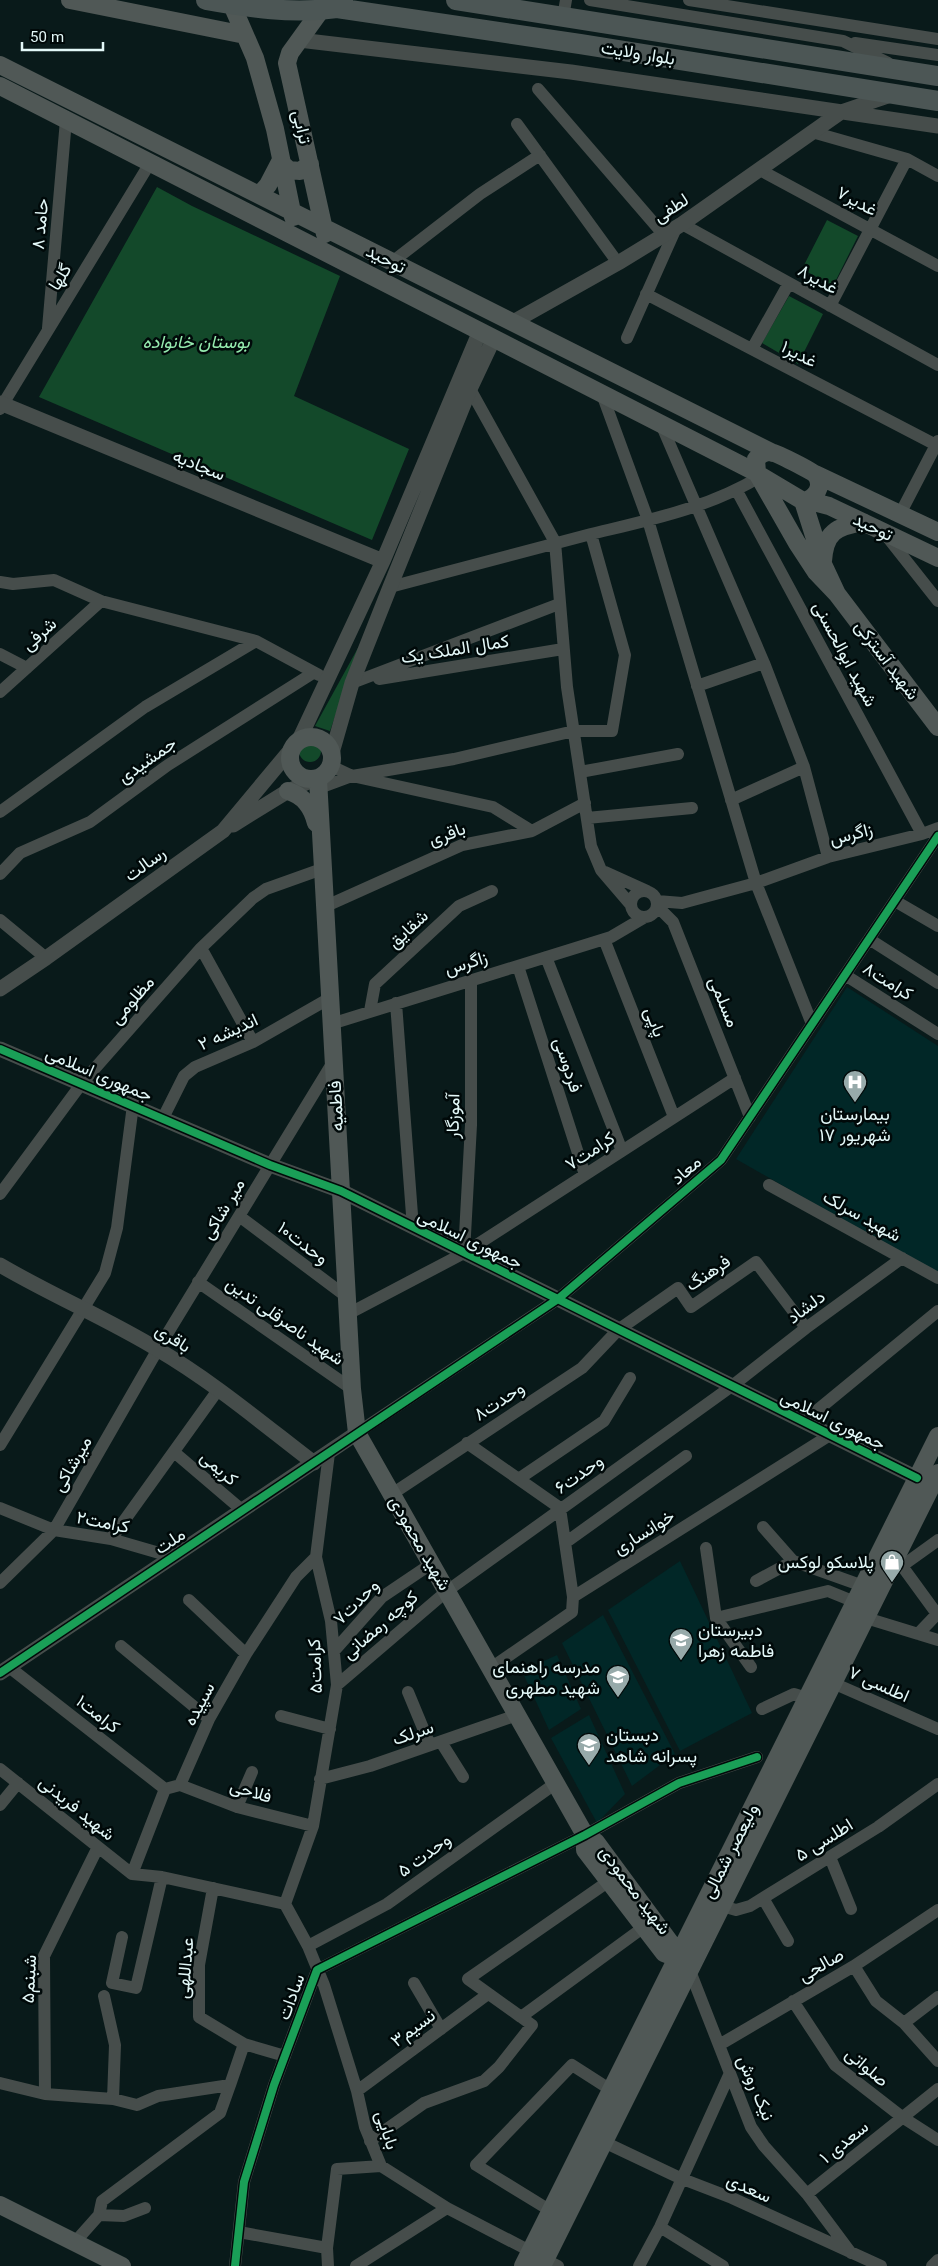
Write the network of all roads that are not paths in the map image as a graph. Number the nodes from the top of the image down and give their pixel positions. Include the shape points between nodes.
1 (70, 0) edge
2 (206, 0) edge
3 (456, 0) edge
4 (590, 0) edge
5 (689, 0) edge
6 (232, 5) junction
7 (334, 6) edge
8 (564, 9) edge
9 (245, 35) junction
10 (938, 39) edge
11 (299, 40) junction
12 (843, 41) junction
13 (938, 55) edge
14 (0, 64) edge
15 (904, 71) junction
16 (938, 76) edge
17 (0, 86) edge
18 (538, 89) dead end
19 (894, 94) junction
20 (938, 101) edge
21 (841, 112) junction
22 (66, 120) junction
23 (517, 124) dead end
24 (938, 126) edge
25 (812, 132) junction
26 (540, 155) junction
27 (907, 159) junction
28 (280, 162) junction
29 (150, 163) junction
30 (310, 164) junction
31 (760, 170) junction
32 (938, 176) edge
33 (260, 194) junction
34 (293, 210) junction
35 (324, 228) junction
36 (872, 228) junction
37 (674, 229) junction
38 (294, 236) junction
39 (328, 254) junction
40 (392, 262) junction
41 (618, 263) junction
42 (938, 266) edge
43 (788, 283) junction
44 (646, 294) junction
45 (830, 306) junction
46 (513, 322) junction
47 (48, 331) junction
48 (487, 335) junction
49 (627, 338) dead end
50 (752, 349) junction
51 (938, 365) edge
52 (470, 389) junction
53 (602, 394) junction
54 (1, 406) edge
55 (661, 424) junction
56 (937, 443) edge
57 (773, 453) junction
58 (815, 474) junction
59 (759, 475) junction
60 (737, 491) junction
61 (804, 501) junction
62 (698, 506) junction
63 (900, 514) junction
64 (648, 520) junction
65 (862, 522) junction
66 (883, 532) junction
67 (938, 532) edge
68 (591, 534) junction
69 (555, 542) junction
70 (938, 558) edge
71 (383, 561) junction
72 (823, 564) junction
73 (0, 582) edge
74 (390, 587) junction
75 (836, 594) junction
76 (938, 600) edge
77 (101, 601) junction
78 (559, 604) junction
79 (256, 641) junction
80 (564, 649) junction
81 (0, 654) edge
82 (764, 663) junction
83 (28, 668) junction
84 (320, 676) junction
85 (352, 683) junction
86 (697, 686) junction
87 (0, 692) edge
88 (938, 727) edge
89 (574, 731) junction
90 (296, 744) junction
91 (678, 754) dead end
92 (331, 760) junction
93 (804, 767) junction
94 (580, 772) junction
95 (352, 776) junction
96 (316, 783) junction
97 (288, 791) junction
98 (731, 800) junction
99 (585, 803) junction
100 (692, 808) dead end
101 (0, 812) edge
102 (587, 818) junction
103 (938, 828) edge
104 (223, 831) junction
105 (532, 831) junction
106 (922, 834) junction
107 (938, 836) edge
108 (320, 843) junction
109 (828, 857) junction
110 (322, 869) junction
111 (601, 870) junction
112 (0, 874) edge
113 (756, 883) junction
114 (647, 890) junction
115 (492, 891) dead end
116 (894, 901) junction
117 (657, 903) junction
118 (324, 907) junction
119 (632, 908) junction
120 (644, 917) junction
121 (0, 920) edge
122 (938, 926) edge
123 (608, 938) junction
124 (869, 939) junction
125 (201, 948) junction
126 (546, 957) junction
127 (46, 958) junction
128 (518, 966) junction
129 (845, 975) junction
130 (471, 980) junction
131 (938, 982) edge
132 (0, 989) edge
133 (330, 998) junction
134 (396, 1004) junction
135 (370, 1011) junction
136 (331, 1024) junction
137 (812, 1024) junction
138 (938, 1034) edge
139 (253, 1042) junction
140 (1, 1052) edge
141 (333, 1062) junction
142 (735, 1078) junction
143 (82, 1084) junction
144 (133, 1105) junction
145 (674, 1117) junction
146 (750, 1117) junction
147 (163, 1118) junction
148 (622, 1151) junction
149 (270, 1165) junction
150 (585, 1175) junction
151 (769, 1185) dead end
152 (341, 1191) junction
153 (0, 1194) edge
154 (239, 1216) junction
155 (413, 1228) junction
156 (464, 1253) junction
157 (902, 1258) junction
158 (0, 1265) edge
159 (938, 1278) edge
160 (198, 1282) junction
161 (558, 1300) junction
162 (347, 1306) junction
163 (82, 1309) junction
164 (938, 1311) edge
165 (806, 1328) junction
166 (618, 1330) junction
167 (158, 1349) junction
168 (630, 1378) dead end
169 (732, 1386) junction
170 (352, 1389) junction
171 (218, 1390) junction
172 (803, 1422) junction
173 (358, 1433) junction
174 (830, 1435) junction
175 (938, 1436) edge
176 (467, 1443) junction
177 (0, 1445) edge
178 (174, 1452) junction
179 (329, 1452) junction
180 (686, 1456) dead end
181 (314, 1463) junction
182 (938, 1473) edge
183 (520, 1478) junction
184 (917, 1478) junction
185 (392, 1494) junction
186 (0, 1508) edge
187 (560, 1508) junction
188 (242, 1510) junction
189 (762, 1528) dead end
190 (54, 1530) junction
191 (111, 1539) junction
192 (938, 1540) edge
193 (565, 1543) junction
194 (706, 1548) dead end
195 (173, 1557) junction
196 (316, 1557) junction
197 (900, 1560) junction
198 (793, 1561) junction
199 (432, 1564) junction
200 (756, 1581) dead end
201 (0, 1583) edge
202 (447, 1591) junction
203 (859, 1594) junction
204 (573, 1597) junction
205 (188, 1600) dead end
206 (938, 1614) edge
207 (716, 1618) junction
208 (866, 1618) junction
209 (918, 1634) junction
210 (938, 1640) edge
211 (120, 1646) dead end
212 (334, 1651) junction
213 (246, 1654) junction
214 (751, 1667) dead end
215 (491, 1668) junction
216 (5, 1670) edge
217 (833, 1684) junction
218 (337, 1685) junction
219 (408, 1692) dead end
220 (807, 1698) junction
221 (762, 1709) dead end
222 (517, 1715) junction
223 (280, 1716) dead end
224 (209, 1719) junction
225 (330, 1729) junction
226 (938, 1729) edge
227 (435, 1744) junction
228 (757, 1757) dead end
229 (0, 1769) edge
230 (252, 1772) dead end
231 (463, 1777) dead end
232 (320, 1779) junction
233 (18, 1783) junction
234 (556, 1783) junction
235 (180, 1784) junction
236 (938, 1784) edge
237 (165, 1789) junction
238 (0, 1805) edge
239 (237, 1807) junction
240 (313, 1826) junction
241 (585, 1836) junction
242 (98, 1847) junction
243 (830, 1857) junction
244 (132, 1874) junction
245 (162, 1877) junction
246 (609, 1881) junction
247 (213, 1888) junction
248 (763, 1898) junction
249 (285, 1904) junction
250 (722, 1906) junction
251 (851, 1909) dead end
252 (938, 1910) edge
253 (644, 1926) junction
254 (122, 1937) dead end
255 (788, 1941) dead end
256 (308, 1946) junction
257 (677, 1958) junction
258 (854, 1966) junction
259 (317, 1970) junction
260 (690, 1971) junction
261 (414, 1983) dead end
262 (488, 1994) junction
263 (104, 1996) dead end
264 (938, 1997) edge
265 (793, 2001) junction
266 (521, 2017) junction
267 (904, 2023) junction
268 (441, 2029) junction
269 (244, 2044) junction
270 (719, 2045) junction
271 (285, 2056) junction
272 (938, 2061) edge
273 (730, 2073) junction
274 (0, 2083) edge
275 (230, 2085) junction
276 (938, 2089) edge
277 (611, 2090) junction
278 (358, 2091) junction
279 (45, 2094) junction
280 (113, 2099) junction
281 (902, 2117) junction
282 (938, 2140) edge
283 (370, 2141) junction
284 (604, 2142) junction
285 (381, 2166) junction
286 (680, 2178) junction
287 (807, 2194) junction
288 (0, 2205) edge
289 (145, 2208) dead end
290 (447, 2208) junction
291 (551, 2211) junction
292 (99, 2216) junction
293 (660, 2227) junction
294 (239, 2232) junction
295 (75, 2242) junction
296 (327, 2248) junction
297 (856, 2259) edge
298 (938, 2260) edge
299 (540, 2262) edge
300 (122, 2266) edge
301 (235, 2266) edge
302 (328, 2266) edge
303 (356, 2266) edge
304 (639, 2266) edge
305 (723, 2266) edge
306 (881, 2266) edge
307 (932, 2266) edge

1 - 9 main road
2 - 6 main road, بلوار ولایت
3 - 8 main road, بلوار ولایت
4 - 12 street
5 - 10 street
6 - 7 main road, بلوار ولایت via 274,11
6 - 9 main road, ترابی
7 - 11 main road, ترابی
7 - 19 main road, بلوار ولایت
8 - 15 main road, بلوار ولایت
9 - 28 main road, ترابی via 255,58 275,129
11 - 21 street via 571,72
11 - 30 main road, ترابی via 287,63
12 - 13 street
12 - 15 street
14 - 33 main road, توحید
15 - 16 main road, بلوار ولایت
17 - 22 main road, توحید
18 - 37 street
19 - 20 main road, بلوار ولایت
19 - 21 street
21 - 24 street
21 - 25 street, لطفی
22 - 29 main road, توحید
22 - 47 street, حامد ۸
23 - 26 street
25 - 27 street
25 - 31 street, لطفی
26 - 40 street via 480,194
26 - 41 street
27 - 32 street
27 - 36 street
28 - 30 main road via 289,170 300,171
28 - 33 main road
28 - 34 main road, ترابی
29 - 38 main road, توحید
29 - 47 street, گلها
30 - 35 main road, ترابی
31 - 36 street, غدیر۷
31 - 37 street, لطفی
33 - 34 main road, توحید
34 - 35 main road, توحید
34 - 38 main road, ترابی
35 - 39 main road, ترابی
35 - 40 main road, توحید
36 - 42 street, غدیر۷
36 - 45 street
37 - 41 street, لطفی
37 - 43 street, غدیر۸
37 - 44 street
38 - 39 main road, توحید
39 - 48 main road, توحید
40 - 46 main road, توحید
41 - 46 street, لطفی
43 - 45 street, غدیر۸
43 - 50 street
44 - 49 street
44 - 50 street, غدیر۱
45 - 51 street, غدیر۸
46 - 48 main road
46 - 57 main road, توحید
47 - 54 street, گلها
48 - 52 street
48 - 53 main road, توحید
48 - 71 street, رسالت
50 - 56 street, غدیر۱
52 - 69 street
52 - 74 street
53 - 55 main road, توحید
53 - 64 street
54 - 71 street, سجادیه
55 - 59 main road, توحید
55 - 62 street
56 - 63 street
57 - 58 main road, توحید
57 - 59 main road via 759,456 756,465
58 - 61 main road via 819,481 818,490 815,496
58 - 63 main road, توحید
59 - 60 street
59 - 61 main road, توحید
59 - 75 main road via 816,572
60 - 62 street
60 - 106 street, شهید ابوالحسنی
61 - 65 main road, توحید via 829,506
61 - 72 main road
62 - 64 street
62 - 82 street
63 - 67 main road, توحید
64 - 68 street
64 - 86 street
65 - 66 main road, توحید
65 - 72 main road via 838,528 832,534 824,546
66 - 70 main road, توحید
66 - 76 street
68 - 69 street
68 - 89 street via 625,655 612,731
69 - 74 street
69 - 78 street
71 - 84 street, رسالت
72 - 75 main road
73 - 77 street via 54,580
74 - 85 street
75 - 88 main road, شهید آسترکی
77 - 79 street
77 - 83 street, شرفی
78 - 80 street
78 - 85 street
79 - 84 street
79 - 101 street via 145,707
80 - 85 street, کمال الملک یک
80 - 89 street
81 - 83 street
82 - 86 street
82 - 93 street
83 - 87 street, شرفی
84 - 90 street, رسالت
84 - 112 street, جمشیدی via 168,765 90,822 20,854
85 - 92 street
86 - 98 street
89 - 94 street
89 - 95 street via 454,759
90 - 92 main road via 305,738 318,738 329,747
90 - 96 main road via 289,758 292,770 301,778
90 - 104 street, رسالت
91 - 94 street
92 - 95 street
92 - 96 main road via 328,772
93 - 98 street
93 - 109 street
94 - 99 street
95 - 96 street
95 - 105 street via 493,807
96 - 97 street
96 - 108 main road, فاطمیه
97 - 104 street
97 - 108 main road via 306,801 313,814
98 - 113 street
99 - 102 street
99 - 105 street, باقری
100 - 102 street
102 - 111 street via 591,846
103 - 106 street, زاگرس
104 - 127 street, رسالت
105 - 118 street, باقری via 462,845
106 - 109 street, زاگرس
107 - 116 street, معاد
108 - 110 main road, فاطمیه
109 - 113 street, زاگرس
110 - 118 main road, فاطمیه
110 - 125 street, مظلومی via 266,889
111 - 114 street
111 - 119 street
113 - 117 street, زاگرس via 682,903
113 - 137 street
114 - 117 street
114 - 119 street via 635,894
115 - 135 street, شقایق via 459,906 375,984
116 - 122 street
116 - 124 street, معاد
117 - 120 street via 652,914
117 - 142 street, مسلمی via 673,922
118 - 133 main road, فاطمیه
119 - 120 street
119 - 123 street
120 - 123 street, زاگرس
121 - 127 street
123 - 126 street, زاگرس
123 - 145 street, پاپی
124 - 129 street, معاد
124 - 131 street
125 - 139 street
125 - 143 street, مظلومی
126 - 128 street, زاگرس
126 - 148 street
127 - 132 street, رسالت
128 - 130 street, زاگرس
128 - 150 street, فردوسی
129 - 137 street, معاد
129 - 138 street, کرامت۸
130 - 134 street, زاگرس
130 - 156 street, آموزگار via 471,1125
133 - 136 main road, فاطمیه
133 - 139 street, اندیشه ۲
134 - 135 street, زاگرس
134 - 155 street
135 - 136 street, زاگرس
136 - 141 main road, فاطمیه
137 - 146 street, معاد
139 - 147 street, اندیشه ۲ via 195,1067 184,1076
140 - 143 street, جمهوری اسلامی
141 - 149 street, میر شاکی
141 - 152 main road, فاطمیه
142 - 145 street, کرامت۷
142 - 146 street, مسلمی
143 - 144 street, جمهوری اسلامی
143 - 153 street, مظلومی
144 - 147 street, جمهوری اسلامی
144 - 163 street via 115,1237 105,1274
145 - 148 street, کرامت۷
146 - 161 street, معاد via 721,1160
147 - 149 street, جمهوری اسلامی
148 - 150 street, کرامت۷
149 - 152 street, جمهوری اسلامی
149 - 154 street, میر شاکی
150 - 156 street, کرامت۷
151 - 157 street, شهید سرلک
152 - 155 street, جمهوری اسلامی
152 - 162 main road, فاطمیه
154 - 160 street, میر شاکی
154 - 162 street, وحدت۱۰
155 - 156 street, جمهوری اسلامی
156 - 161 street, جمهوری اسلامی
156 - 162 street, کرامت۷
157 - 159 street, شهید سرلک
157 - 165 street, دلشاد
158 - 163 street, باقری
160 - 167 street, میر شاکی
160 - 170 street, شهید ناصرقلی تدین
161 - 166 street, جمهوری اسلامی
161 - 173 street, معاد
162 - 170 main road, فاطمیه
163 - 167 street, باقری
163 - 177 street
164 - 172 street
165 - 166 street, فرهنگ via 756,1262 691,1307 678,1288
165 - 169 street, دلشاد
166 - 169 street, جمهوری اسلامی
166 - 176 street, وحدت۸ via 582,1368
167 - 171 street, باقری
167 - 190 street, میرشاکی
168 - 183 street via 604,1421
169 - 172 street, جمهوری اسلامی
169 - 187 street, وحدت۶
170 - 173 main road, فاطمیه
171 - 178 street
171 - 181 street, باقری
172 - 174 street, جمهوری اسلامی
173 - 179 street, ملت
173 - 185 main road, شهید محمودی
174 - 184 street, جمهوری اسلامی
174 - 204 street, خوانساری
175 - 184 main road, ولیعصر شمالی
176 - 183 street
176 - 185 street, وحدت۸
178 - 188 street, کریمی
178 - 191 street
179 - 181 street, ملت
179 - 196 street, کرامت۵
180 - 193 street
181 - 188 street, ملت
182 - 197 main road, ولیعصر شمالی
183 - 187 street
184 - 203 main road, ولیعصر شمالی
185 - 199 main road, شهید محمودی
186 - 190 street, کرامت۲
187 - 193 street
187 - 202 street, وحدت۶
188 - 195 street, ملت
189 - 198 street
190 - 191 street, کرامت۲
190 - 201 street, میرشاکی
191 - 195 street, کرامت۲
192 - 197 street
193 - 204 street
194 - 207 street
195 - 216 street, ملت
196 - 212 street, کرامت۵ via 331,1621
196 - 213 street, سپیده via 296,1577
197 - 206 street
197 - 208 main road, ولیعصر شمالی
198 - 200 street
198 - 203 street
199 - 202 main road, شهید محمودی
199 - 212 street, ۷وحدت via 382,1597
202 - 215 main road, شهید محمودی
202 - 218 street, کوچه رمضانی
203 - 207 street via 828,1591
203 - 220 main road, ولیعصر شمالی
204 - 215 street via 572,1612
205 - 213 street
206 - 209 street
207 - 214 street
208 - 209 street
208 - 217 main road, ولیعصر شمالی
209 - 210 street
211 - 224 street
212 - 218 street, کرامت۵
213 - 224 street, سپیده
215 - 222 main road, شهید محمودی
216 - 237 street, کرامت۱
217 - 226 street, اطلسی ۷
217 - 250 main road, ولیعصر شمالی
218 - 225 street, کرامت۵
219 - 227 street
220 - 221 street via 794,1694
220 - 257 main road, ولیعصر شمالی
222 - 227 street, سرلک
222 - 234 main road, شهید محمودی
223 - 225 street
224 - 235 street, سپیده
225 - 232 street, کرامت۵
227 - 231 street
227 - 232 street, سرلک
228 - 241 street, سادات via 679,1783
229 - 233 street, شهید فریدنی
230 - 239 street
232 - 240 street, کرامت۵
233 - 238 street
233 - 242 street, شهید فریدنی
234 - 241 main road, شهید محمودی
234 - 256 street, وحدت ۵ via 387,1904
235 - 237 street
235 - 239 street, فلاحی
236 - 243 street, اطلسی ۵
237 - 244 street
239 - 240 street, فلاحی
240 - 249 street, کرامت۵
241 - 246 main road, شهید محمودی via 585,1850
241 - 257 main road, شهید محمودی via 596,1842 672,1945
241 - 259 street, سادات
242 - 244 street, شهید فریدنی
242 - 279 street, شبنم۵ via 44,1956
243 - 248 street, اطلسی ۵
243 - 251 street
244 - 245 street
245 - 247 street
245 - 254 street via 136,1988 112,1983
246 - 253 main road, شهید محمودی
246 - 262 street via 468,1979
247 - 249 street
247 - 269 street, عبداللهی via 200,1964 199,2017
248 - 250 street, اطلسی ۵ via 743,1910
248 - 255 street
249 - 256 street, بابایی
250 - 260 main road, ولیعصر شمالی
252 - 258 street, صالحی
253 - 257 main road, شهید محمودی via 664,1953
253 - 266 street
256 - 259 street, بابایی
257 - 260 main road
257 - 277 main road, ولیعصر شمالی
258 - 265 street, صالحی
258 - 267 street via 876,2000
259 - 271 street, سادات
259 - 278 street, بابایی
260 - 270 street, نیک روش
260 - 284 main road, ولیعصر شمالی
261 - 268 street
262 - 266 street
262 - 268 street, نسیم۳
263 - 280 street via 115,2045
264 - 267 street
265 - 270 street, صالحی
265 - 281 street, صلواتی via 835,2065
266 - 283 street via 532,2025 484,2080 424,2103
267 - 272 street
268 - 278 street, نسیم۳
269 - 271 street, عبداللهی
269 - 275 street
270 - 273 street, نیک روش
271 - 294 street, سادات via 244,2182
273 - 286 street
273 - 287 street, نیک روش via 751,2127
274 - 279 street
275 - 280 street via 158,2096 137,2105
275 - 292 street via 220,2114 102,2201
276 - 281 street, سعدی ۱
277 - 291 main road, ولیعصر شمالی
277 - 291 street via 572,2066 476,2165
278 - 283 street, بابایی
279 - 280 street
281 - 282 street, صلواتی
281 - 287 street, سعدی ۱
283 - 285 street, بابایی
284 - 286 street, سعدی
284 - 299 main road, ولیعصر شمالی
285 - 290 street, بابایی
285 - 296 street via 337,2168
286 - 293 street
286 - 297 street, سعدی via 732,2198
287 - 297 street, نیک روش
288 - 295 main road
289 - 292 street via 124,2216
290 - 299 street, بابایی
290 - 303 street
291 - 299 main road, ولیعصر شمالی
292 - 295 street
293 - 304 street
293 - 305 street
294 - 296 street
294 - 301 street, سادات
295 - 300 main road
296 - 302 street
297 - 306 street, سعدی
298 - 307 street

